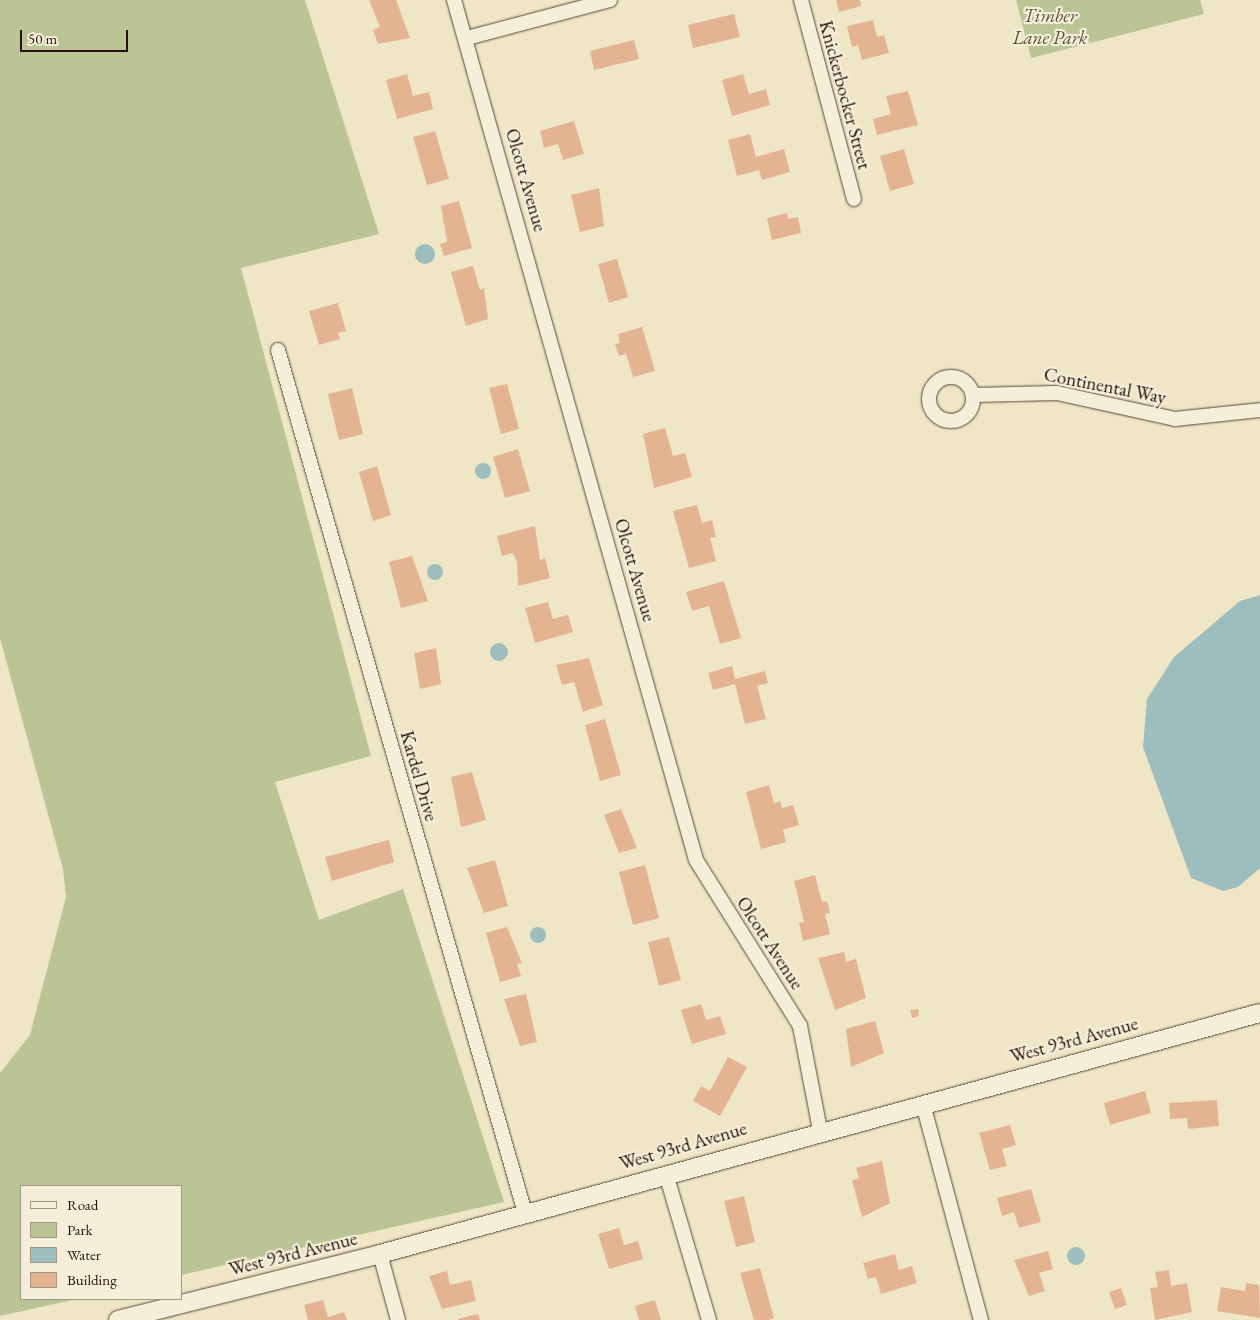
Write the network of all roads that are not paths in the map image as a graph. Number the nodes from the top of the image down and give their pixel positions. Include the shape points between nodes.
1 (454, 0) edge
2 (610, 0) edge
3 (801, 0) edge
4 (467, 38) junction
5 (854, 199) dead end
6 (278, 350) dead end
7 (973, 395) dead end
8 (1260, 410) edge
9 (1260, 1013) edge
10 (923, 1104) junction
11 (820, 1130) junction
12 (666, 1174) junction
13 (525, 1213) junction
14 (380, 1254) junction
15 (118, 1320) edge
16 (398, 1320) edge
17 (709, 1320) edge
18 (981, 1320) edge

1 - 4 street, Olcott Avenue
2 - 4 street
3 - 5 street, Knickerbocker Street
4 - 11 street, Olcott Avenue via 696,860 800,1026
6 - 13 street, Kardel Drive
7 - 8 street, Continental Way via 1057,393 1175,419
9 - 10 street, West 93rd Avenue
10 - 11 street, West 93rd Avenue
10 - 18 street
11 - 12 street, West 93rd Avenue
12 - 13 street, West 93rd Avenue
12 - 17 street
13 - 14 street, West 93rd Avenue
14 - 15 street, West 93rd Avenue
14 - 16 street

